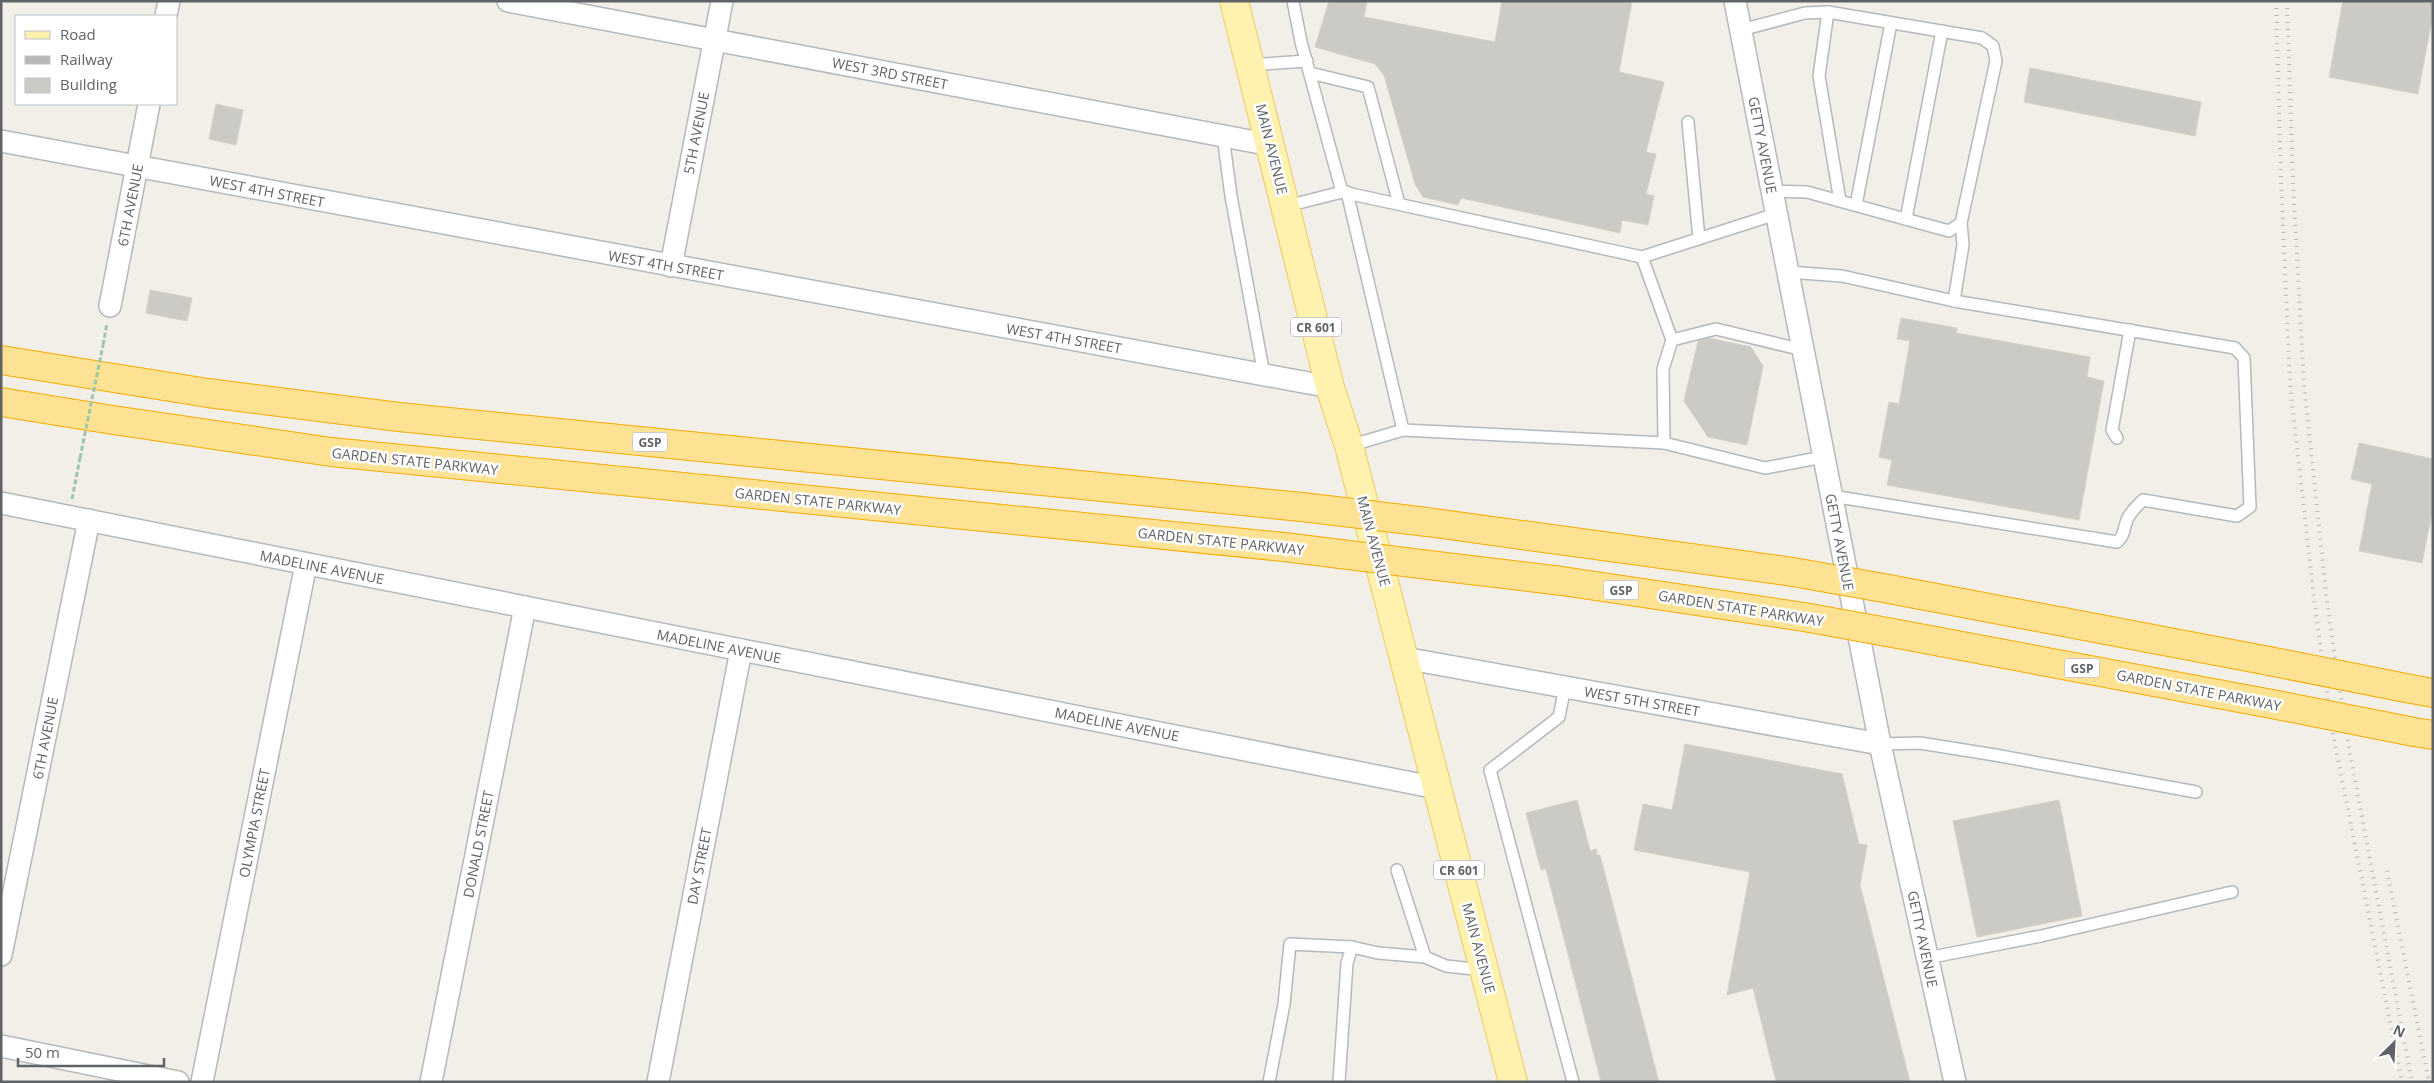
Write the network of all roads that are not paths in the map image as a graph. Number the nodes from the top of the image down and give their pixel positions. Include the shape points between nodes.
1 (168, 1) edge
2 (508, 1) edge
3 (722, 1) edge
4 (1234, 1) edge
5 (1293, 1) edge
6 (1735, 1) edge
7 (1802, 1) edge
8 (1828, 12) junction
9 (1805, 13) junction
10 (166, 15) edge
11 (1891, 22) junction
12 (1741, 30) junction
13 (1942, 31) junction
14 (715, 40) junction
15 (1307, 62) junction
16 (1250, 65) junction
17 (1310, 73) junction
18 (149, 105) edge
19 (1688, 122) dead end
20 (1223, 136) junction
21 (1, 141) edge
22 (1271, 145) junction
23 (137, 166) junction
24 (1772, 191) junction
25 (1345, 192) junction
26 (1840, 201) junction
27 (1398, 204) junction
28 (1287, 206) junction
29 (1856, 206) junction
30 (1776, 214) junction
31 (1906, 220) junction
32 (1961, 223) junction
33 (1699, 239) junction
34 (1642, 258) junction
35 (671, 266) junction
36 (1788, 272) junction
37 (1954, 301) junction
38 (110, 306) dead end
39 (2130, 330) junction
40 (1672, 340) junction
41 (1802, 350) junction
42 (1, 360) edge
43 (1264, 374) junction
44 (1330, 387) junction
45 (1, 402) edge
46 (1403, 430) junction
47 (2116, 438) dead end
48 (1664, 443) junction
49 (1349, 446) junction
50 (1823, 457) junction
51 (1832, 496) junction
52 (1, 503) edge
53 (79, 518) junction
54 (306, 564) junction
55 (525, 607) junction
56 (741, 650) junction
57 (1404, 658) junction
58 (1565, 687) junction
59 (2433, 693) edge
60 (2424, 734) edge
61 (1880, 744) junction
62 (1438, 788) junction
63 (2196, 792) dead end
64 (1398, 870) dead end
65 (2232, 892) dead end
66 (1352, 947) junction
67 (1, 955) edge
68 (1425, 957) junction
69 (1927, 958) junction
70 (1485, 971) junction
71 (1, 1046) edge
72 (178, 1082) edge
73 (202, 1082) edge
74 (431, 1082) edge
75 (658, 1082) edge
76 (1269, 1082) edge
77 (1339, 1082) edge
78 (1514, 1082) edge
79 (1573, 1082) edge
80 (1955, 1082) edge

1 - 10 street
2 - 14 street, WEST 3RD STREET
3 - 14 street, 5TH AVENUE
4 - 16 main road, MAIN AVENUE / CR 601
5 - 15 lane
6 - 12 street, GETTY AVENUE
7 - 9 lane
8 - 9 lane
8 - 11 lane
8 - 26 lane via 1819,76
9 - 12 lane
11 - 13 lane
11 - 29 lane
12 - 24 street, GETTY AVENUE
13 - 31 lane
13 - 32 lane via 1982,38 1993,46 1996,61
14 - 20 street, WEST 3RD STREET
14 - 35 street, 5TH AVENUE
15 - 16 lane
15 - 17 lane
16 - 22 main road, MAIN AVENUE / CR 601
17 - 25 lane
17 - 27 lane via 1368,87
18 - 23 street, 6TH AVENUE
19 - 33 lane
20 - 22 street, WEST 3RD STREET
20 - 43 lane via 1230,196
21 - 23 street, WEST 4TH STREET
22 - 28 main road, MAIN AVENUE / CR 601
23 - 35 street, WEST 4TH STREET
23 - 38 street, 6TH AVENUE
24 - 26 lane via 1807,192
24 - 30 street, GETTY AVENUE
25 - 27 lane
25 - 28 lane
25 - 46 lane
26 - 29 lane
27 - 34 lane
28 - 44 main road, MAIN AVENUE / CR 601
29 - 31 lane
30 - 33 lane
30 - 36 street, GETTY AVENUE
31 - 32 lane via 1949,231
32 - 37 lane via 1963,245
33 - 34 lane
34 - 40 lane
35 - 43 street, WEST 4TH STREET
36 - 37 lane via 1842,276
36 - 41 street, GETTY AVENUE
37 - 39 lane
39 - 47 lane via 2112,430
39 - 51 lane via 2235,348 2244,358 2250,507 2237,516 2142,500 2132,510 2124,535 2117,542
40 - 41 lane via 1716,329
40 - 48 lane via 1663,369
41 - 50 street, GETTY AVENUE
42 - 59 highway, GSP, bridge via 208,393 399,418 1302,507 1794,572
43 - 44 street, WEST 4TH STREET
44 - 49 main road, MAIN AVENUE / CR 601
45 - 60 highway, GARDEN STATE PARKWAY / GSP, bridge via 331,452 1284,547 1562,581 1804,617
46 - 48 lane
46 - 49 lane
48 - 50 lane via 1765,468
49 - 57 main road, MAIN AVENUE / CR 601
50 - 51 street, GETTY AVENUE
51 - 61 street, GETTY AVENUE
52 - 53 street, MADELINE AVENUE
53 - 54 street, MADELINE AVENUE
53 - 67 street, 6TH AVENUE
54 - 55 street, MADELINE AVENUE
54 - 73 street, OLYMPIA STREET
55 - 56 street, MADELINE AVENUE
55 - 74 street, DONALD STREET
56 - 62 street, MADELINE AVENUE
56 - 75 street, DAY STREET
57 - 58 street, WEST 5TH STREET
57 - 62 main road, MAIN AVENUE / CR 601
58 - 61 street, WEST 5TH STREET
58 - 79 lane via 1559,717 1490,770
61 - 63 lane via 1920,743 1986,753
61 - 69 street, GETTY AVENUE
62 - 70 main road, MAIN AVENUE / CR 601
64 - 68 lane
65 - 69 lane via 2041,936
66 - 68 lane
66 - 76 lane via 1290,944 1284,1004
66 - 77 lane via 1347,963
68 - 70 lane via 1446,966
69 - 80 street, GETTY AVENUE
70 - 78 main road, MAIN AVENUE / CR 601
71 - 72 street

